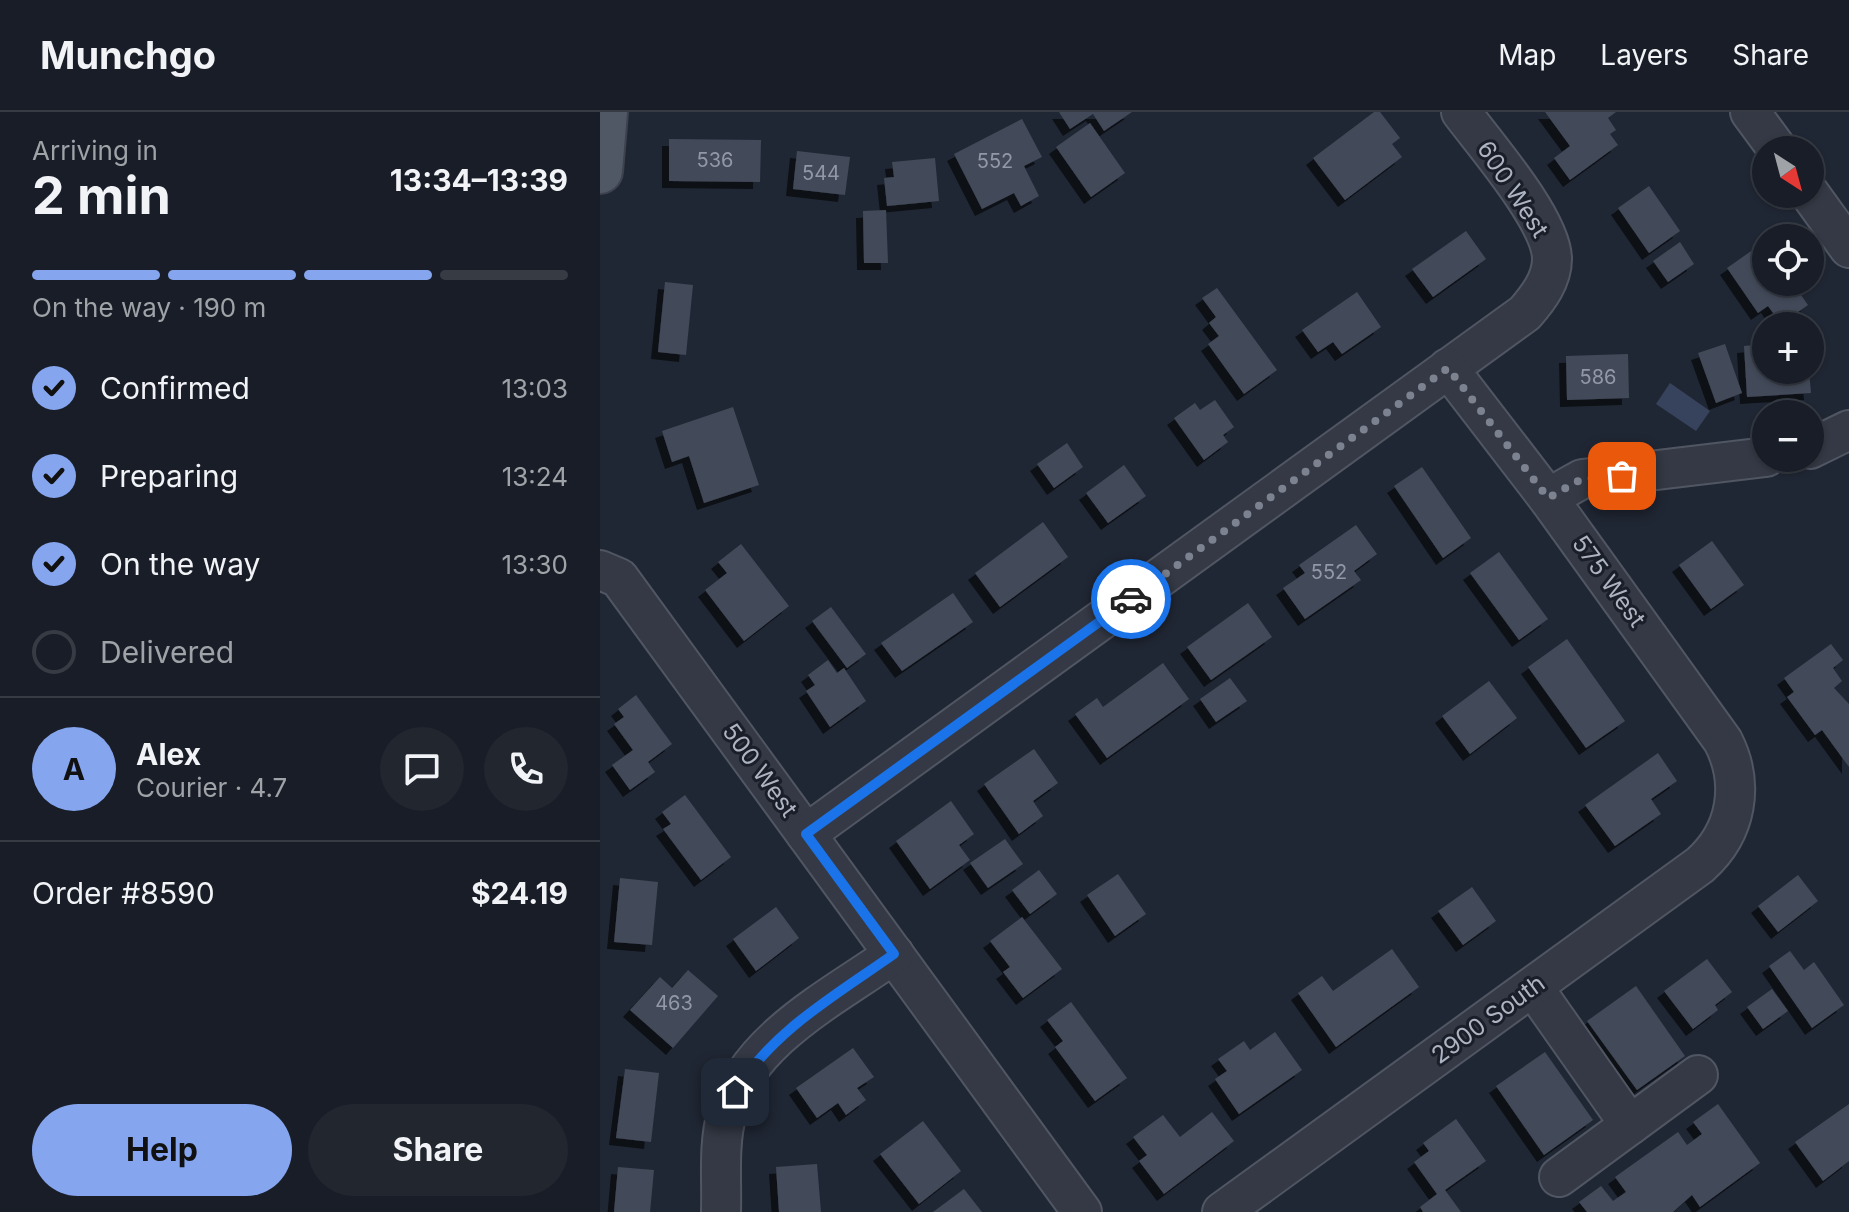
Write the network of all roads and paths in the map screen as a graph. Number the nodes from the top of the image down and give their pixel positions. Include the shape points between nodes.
1 (605, 112) edge
2 (1461, 112) edge
3 (1750, 112) edge
4 (1768, 136) edge
5 (600, 171) edge
6 (1820, 208) edge
7 (1849, 248) edge
8 (1448, 368) junction
9 (1849, 430) edge
10 (1824, 442) edge
11 (1752, 459) edge
12 (1548, 498) junction
13 (600, 570) edge
14 (1734, 808) joint
15 (806, 834) junction
16 (894, 954) junction
17 (1533, 987) junction
18 (1698, 1075) dead end
19 (1630, 1125) junction
20 (1559, 1177) dead end
21 (721, 1212) edge
22 (1082, 1212) edge
23 (1222, 1212) edge

1 - 5 main road
2 - 8 street, 600 West via 1544,228 1552,259 1545,285 1525,313
3 - 4 street
6 - 7 street
8 - 12 street, 575 West
8 - 15 street
9 - 10 street
11 - 12 street via 1582,479
12 - 14 street, 575 West via 1723,741 1736,779
13 - 15 street, 500 West via 619,578
14 - 17 street, 2900 South via 1720,843 1700,865
15 - 16 street, 500 West
16 - 21 street via 763,1052 735,1092 727,1115
16 - 22 street, 500 West
17 - 19 street
17 - 23 street, 2900 South
18 - 19 street
19 - 20 street

